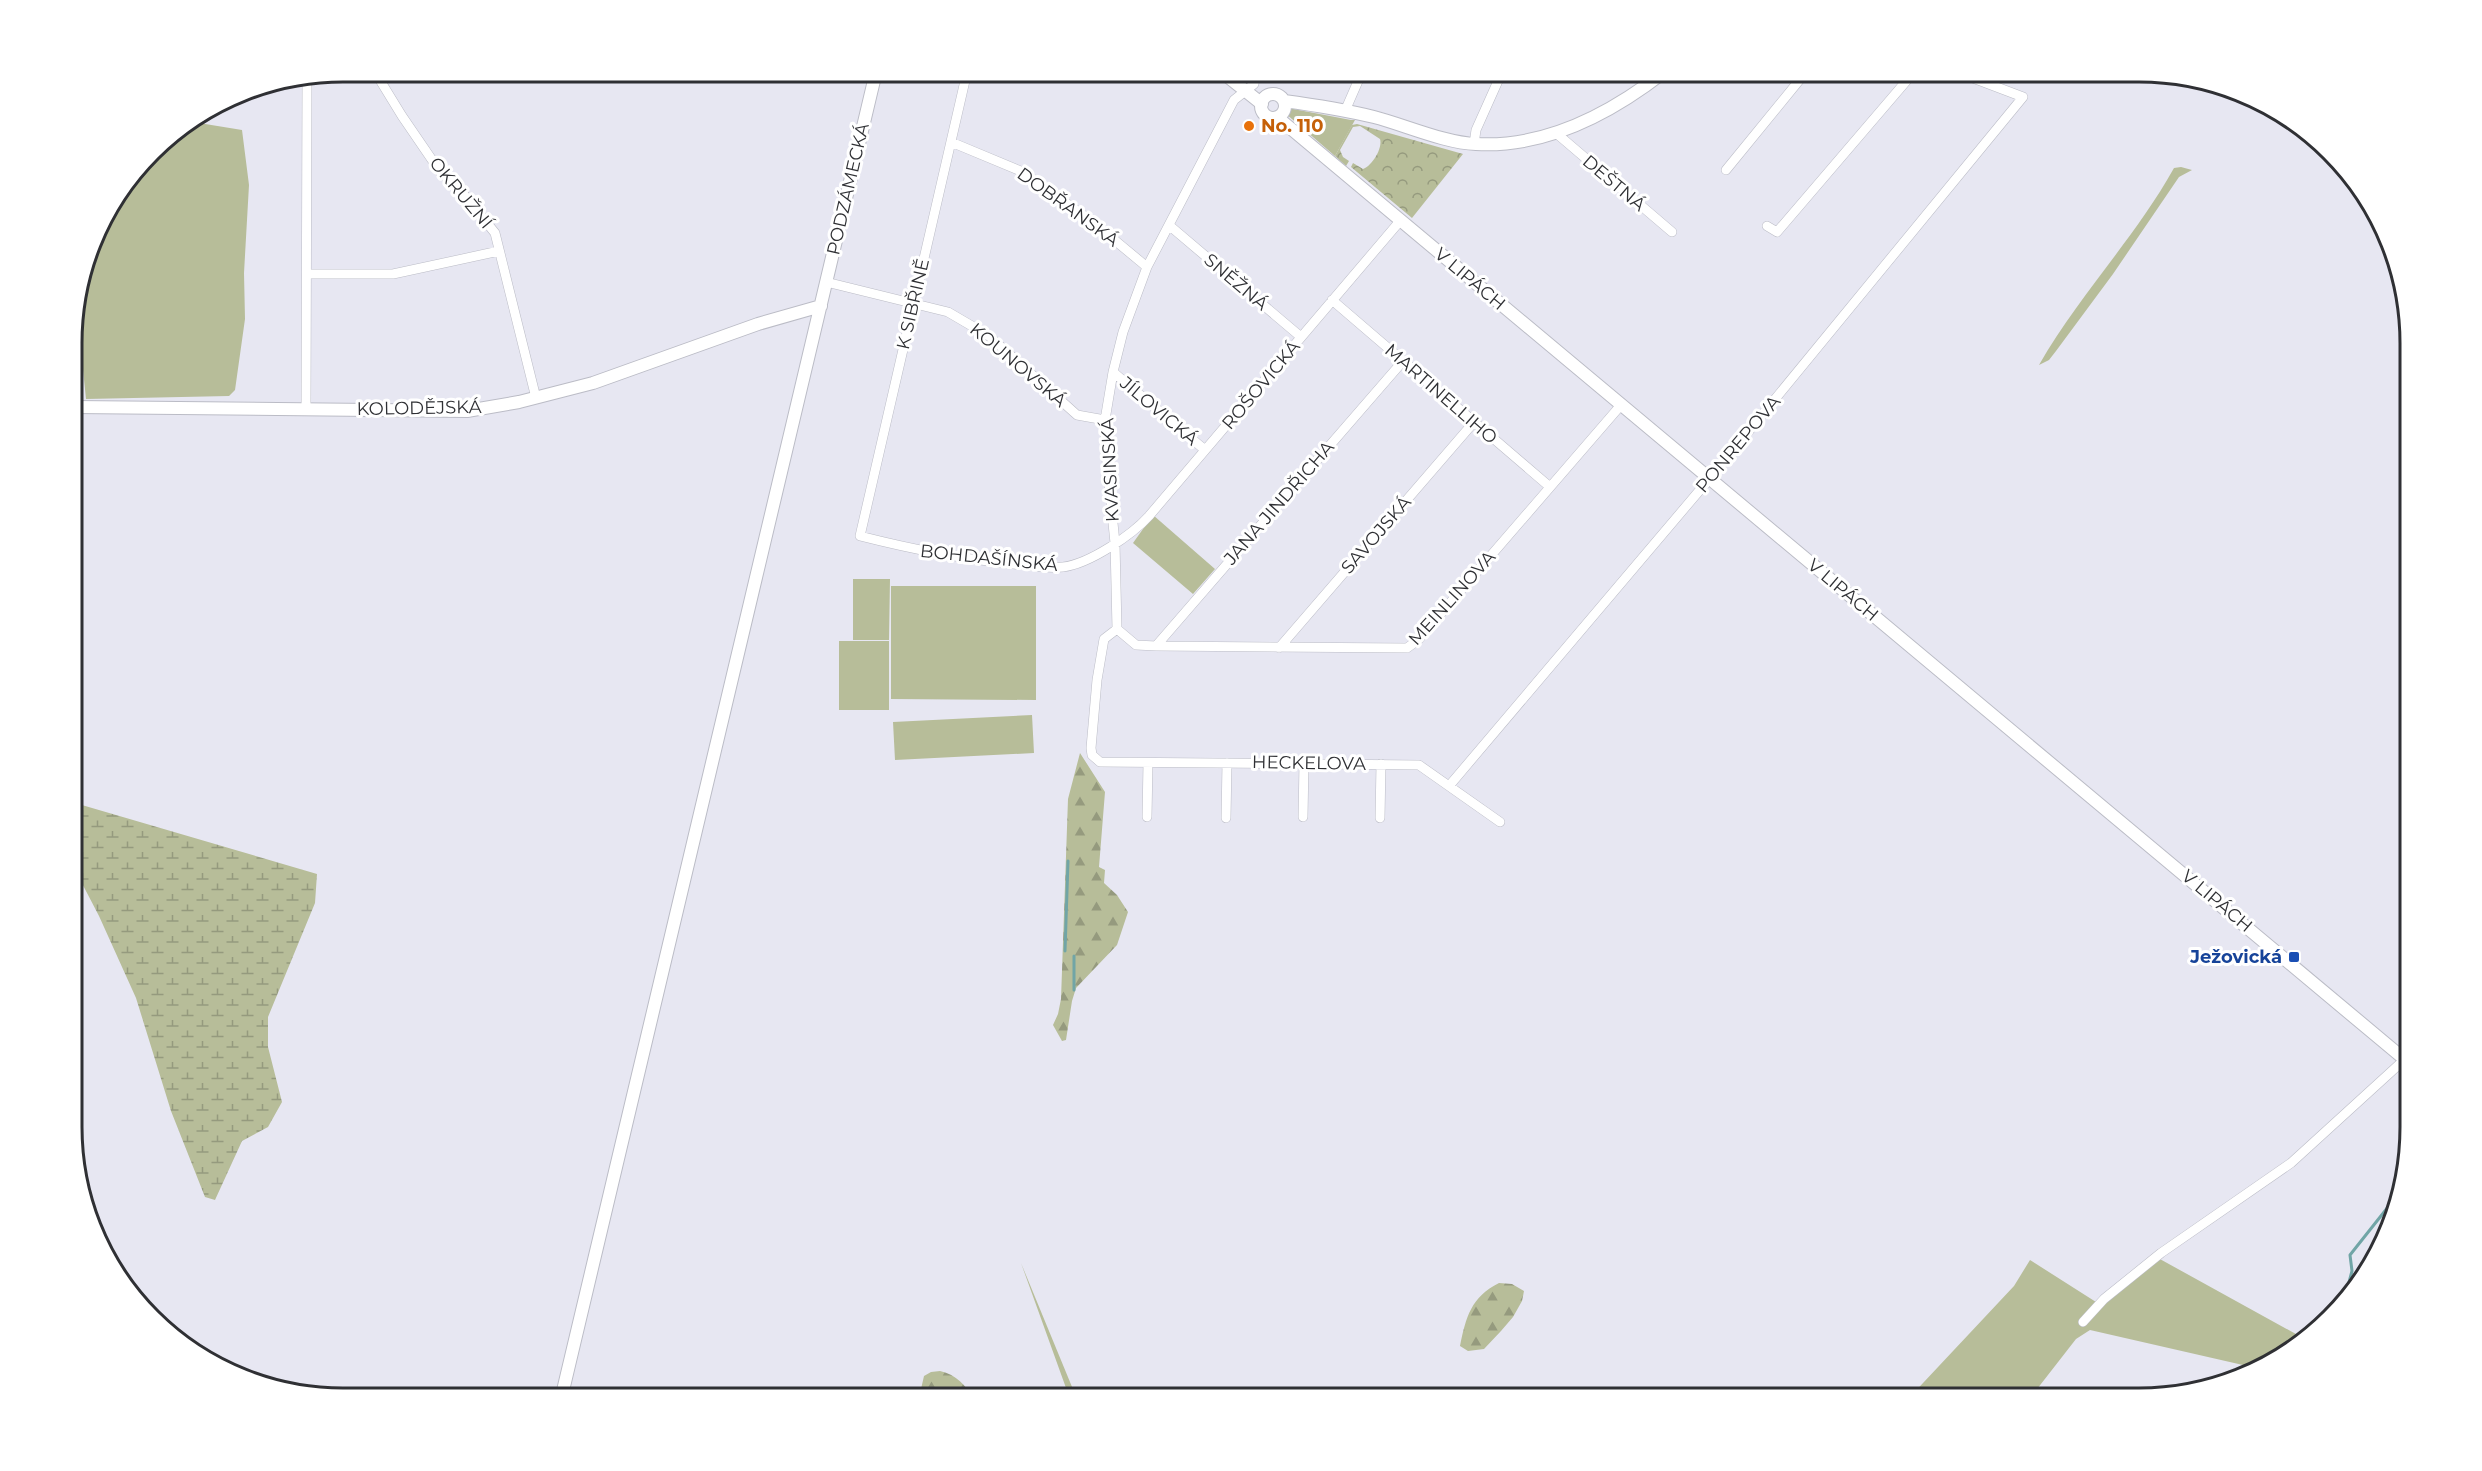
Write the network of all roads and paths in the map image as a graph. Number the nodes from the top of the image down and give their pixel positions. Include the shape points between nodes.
1 (381, 82) edge
2 (874, 82) edge
3 (965, 82) edge
4 (1234, 82) edge
5 (1254, 82) edge
6 (1358, 82) edge
7 (1498, 82) edge
8 (1650, 82) edge
9 (1798, 82) edge
10 (1905, 82) edge
11 (1983, 82) edge
12 (307, 86) edge
13 (1248, 93) junction
14 (1263, 101) junction
15 (1284, 101) junction
16 (1345, 111) junction
17 (1277, 117) junction
18 (1556, 133) junction
19 (951, 142) junction
20 (1474, 144) junction
21 (1726, 170) dead end
22 (1400, 221) junction
23 (1170, 226) junction
24 (1767, 226) dead end
25 (1672, 232) dead end
26 (500, 251) junction
27 (1147, 267) junction
28 (308, 274) junction
29 (826, 282) junction
30 (1332, 300) junction
31 (914, 302) junction
32 (820, 306) junction
33 (1301, 337) junction
34 (1403, 361) junction
35 (1113, 372) junction
36 (536, 398) junction
37 (1621, 405) junction
38 (82, 407) edge
39 (306, 409) junction
40 (1105, 420) junction
41 (1474, 422) junction
42 (1205, 450) junction
43 (1709, 480) junction
44 (1550, 488) junction
45 (860, 536) joint
46 (1115, 543) junction
47 (1117, 629) junction
48 (1156, 646) junction
49 (1279, 648) junction
50 (1148, 763) junction
51 (1227, 763) junction
52 (1304, 763) junction
53 (1381, 764) junction
54 (1449, 786) junction
55 (1147, 817) dead end
56 (1303, 817) dead end
57 (1226, 818) dead end
58 (1380, 818) dead end
59 (1500, 822) dead end
60 (2400, 1055) edge
61 (2400, 1067) edge
62 (2083, 1322) dead end
63 (564, 1388) edge

1 - 26 street, OKRUŽNÍ via 441,173 453,181 495,233
2 - 29 street, PODZÁMECKÁ
3 - 19 street, K SIBŘINĚ
4 - 13 street
5 - 13 street, KVASINSKÁ
6 - 16 street
7 - 20 street via 1476,130
8 - 18 street via 1616,106
9 - 21 street
10 - 24 street via 1777,232
11 - 43 street, PONREPOVA via 2023,97
12 - 28 street
13 - 14 street
13 - 23 street, KVASINSKÁ via 1234,100
14 - 15 street via 1276,94
14 - 17 street via 1266,116
15 - 16 street
15 - 17 street via 1284,111
16 - 20 street
17 - 22 street, V LIPÁCH
18 - 20 street via 1506,144
18 - 25 street, DEŠTNÁ
19 - 27 street, DOBŘANSKÁ via 1023,171
19 - 31 street, K SIBŘINĚ
22 - 30 street, ROŠOVICKÁ
22 - 37 street, V LIPÁCH
23 - 27 street, KVASINSKÁ
23 - 33 street, SNĚŽNÁ
26 - 28 street via 393,274
26 - 36 street, OKRUŽNÍ
27 - 35 street, KVASINSKÁ
28 - 39 street
29 - 31 street, KOUNOVSKÁ
29 - 32 street, PODZÁMECKÁ
30 - 33 street, ROŠOVICKÁ
30 - 34 street, MARTINELLIHO
31 - 40 street, KOUNOVSKÁ via 965,320 989,336 1077,415
31 - 45 street, K SIBŘINĚ
32 - 36 street, KOLODĚJSKÁ via 593,383
32 - 63 street, PODZÁMECKÁ
33 - 42 street, ROŠOVICKÁ
34 - 41 street, MARTINELLIHO
34 - 48 street, JANA JINDŘICHA
35 - 40 street, KVASINSKÁ
35 - 42 street, JÍLOVICKÁ
36 - 39 street, KOLODĚJSKÁ via 467,411
37 - 43 street, V LIPÁCH
37 - 44 street, MEINLINOVA
38 - 39 street, KOLODĚJSKÁ
40 - 46 street, KVASINSKÁ
41 - 44 street, MARTINELLIHO
41 - 49 street, SAVOJSKÁ
42 - 46 street, ROŠOVICKÁ via 1145,520
43 - 54 street, PONREPOVA
43 - 60 street, V LIPÁCH
44 - 49 street, MEINLINOVA via 1412,646 1401,650
45 - 46 street, BOHDAŠÍNSKÁ via 919,552 1064,567
46 - 47 street, KVASINSKÁ
47 - 48 street, MEINLINOVA via 1136,645
47 - 50 street, HECKELOVA via 1104,639 1090,748 1100,762
48 - 49 street, MEINLINOVA
50 - 51 street, HECKELOVA
50 - 55 street
51 - 52 street, HECKELOVA
51 - 57 street
52 - 53 street, HECKELOVA
52 - 56 street
53 - 54 street, HECKELOVA via 1419,765
53 - 58 street
54 - 59 street, HECKELOVA
61 - 62 street via 2291,1164 2161,1253 2103,1299

